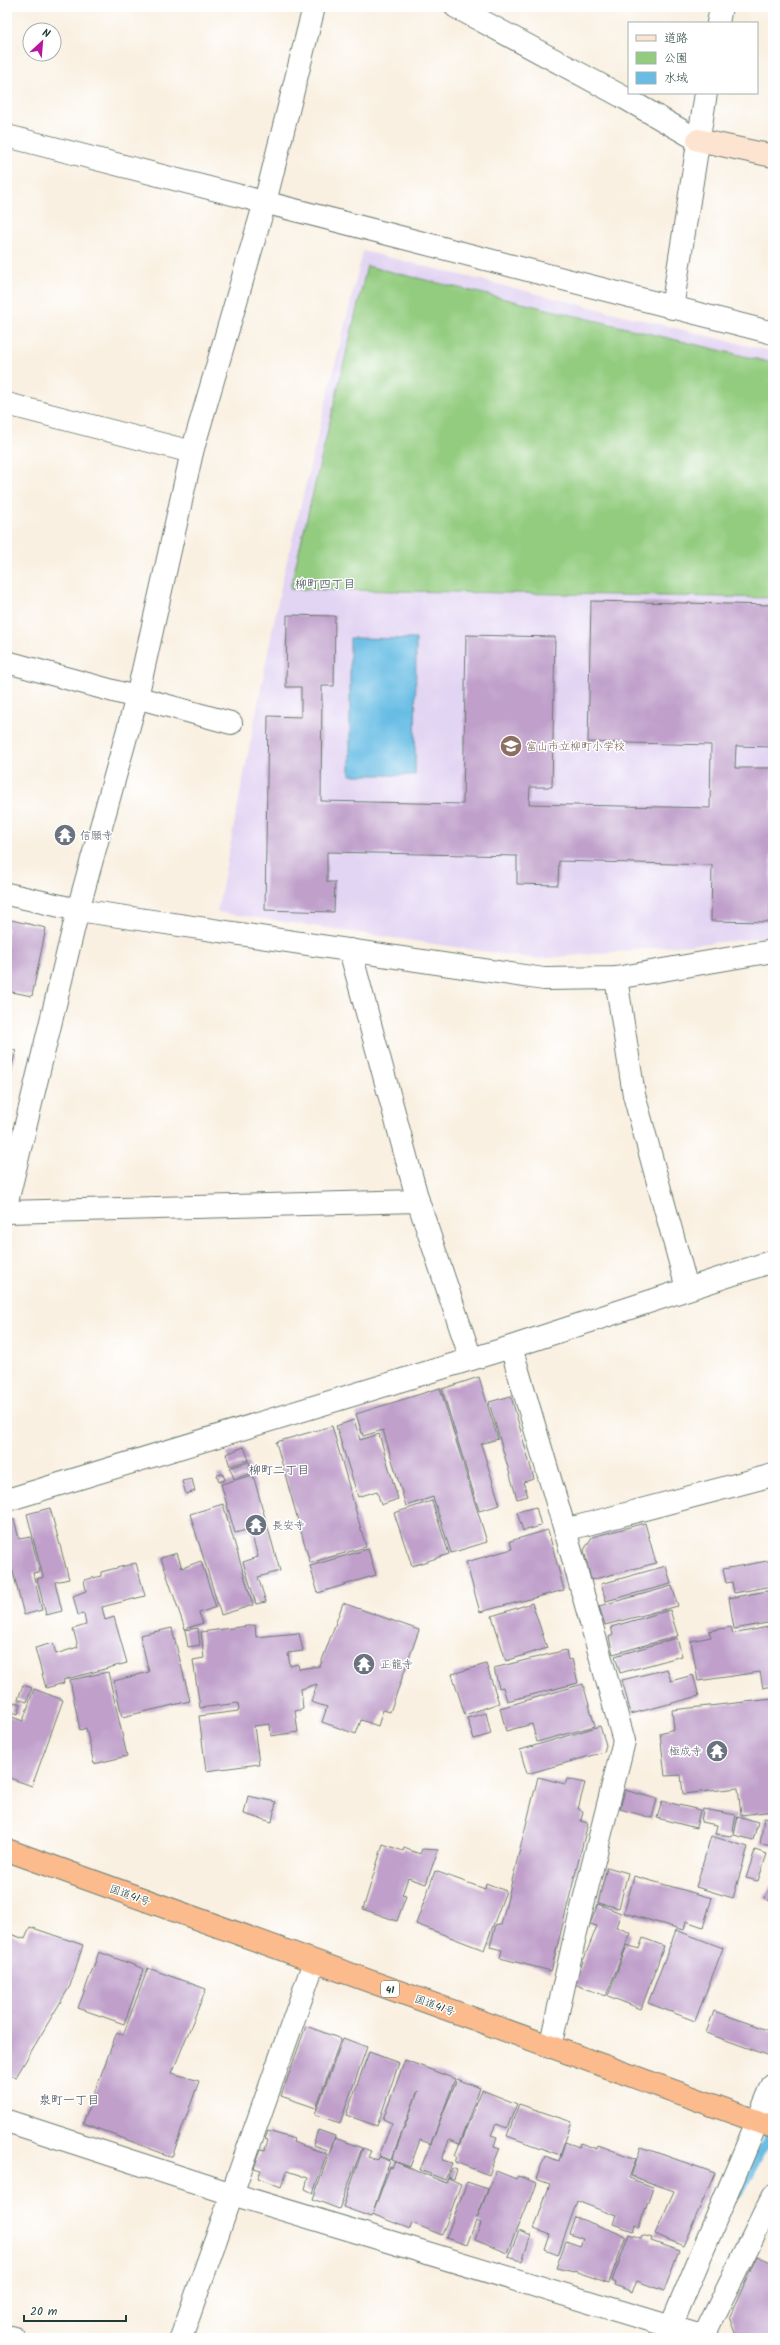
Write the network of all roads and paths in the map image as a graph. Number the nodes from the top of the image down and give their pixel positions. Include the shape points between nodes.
1 (314, 7) edge
2 (456, 7) edge
3 (720, 7) edge
4 (718, 22) edge
5 (706, 94) edge
6 (7, 136) edge
7 (698, 140) junction
8 (773, 156) edge
9 (265, 202) junction
10 (672, 308) junction
11 (773, 333) edge
12 (7, 404) edge
13 (192, 452) junction
14 (7, 662) edge
15 (137, 697) junction
16 (231, 723) dead end
17 (7, 894) edge
18 (78, 910) junction
19 (350, 950) junction
20 (773, 950) edge
21 (616, 978) junction
22 (418, 1201) junction
23 (7, 1202) edge
24 (7, 1212) edge
25 (773, 1261) edge
26 (687, 1288) junction
27 (511, 1347) junction
28 (471, 1359) junction
29 (773, 1475) edge
30 (7, 1500) edge
31 (565, 1530) junction
32 (7, 1850) edge
33 (314, 1962) junction
34 (550, 2047) junction
35 (773, 2084) edge
36 (7, 2121) edge
37 (766, 2124) edge
38 (232, 2194) junction
39 (773, 2196) edge
40 (668, 2332) edge
41 (7, 2336) edge
42 (14, 2338) edge
43 (181, 2338) edge
44 (705, 2338) edge

1 - 9 street
2 - 7 street
3 - 4 street
5 - 7 street
6 - 9 street
7 - 8 street
7 - 10 street
9 - 10 street
9 - 13 street
10 - 11 street
12 - 13 street
13 - 15 street
14 - 15 street
15 - 16 street
15 - 18 street
17 - 18 street
18 - 19 street
18 - 23 street
19 - 21 street via 544,979
19 - 22 street
20 - 21 street
21 - 26 street via 634,1095
22 - 24 street
22 - 28 street
25 - 26 street
26 - 27 street
27 - 28 street
27 - 31 street
28 - 30 street
29 - 31 street
31 - 34 street via 624,1741
32 - 33 highway, 国道41号 / 41
33 - 34 highway, 国道41号 / 41
33 - 38 street
34 - 37 highway, 国道41号 / 41
35 - 37 street
36 - 38 street
37 - 40 street
38 - 40 street
38 - 43 street
39 - 44 street
40 - 44 street
41 - 42 street

